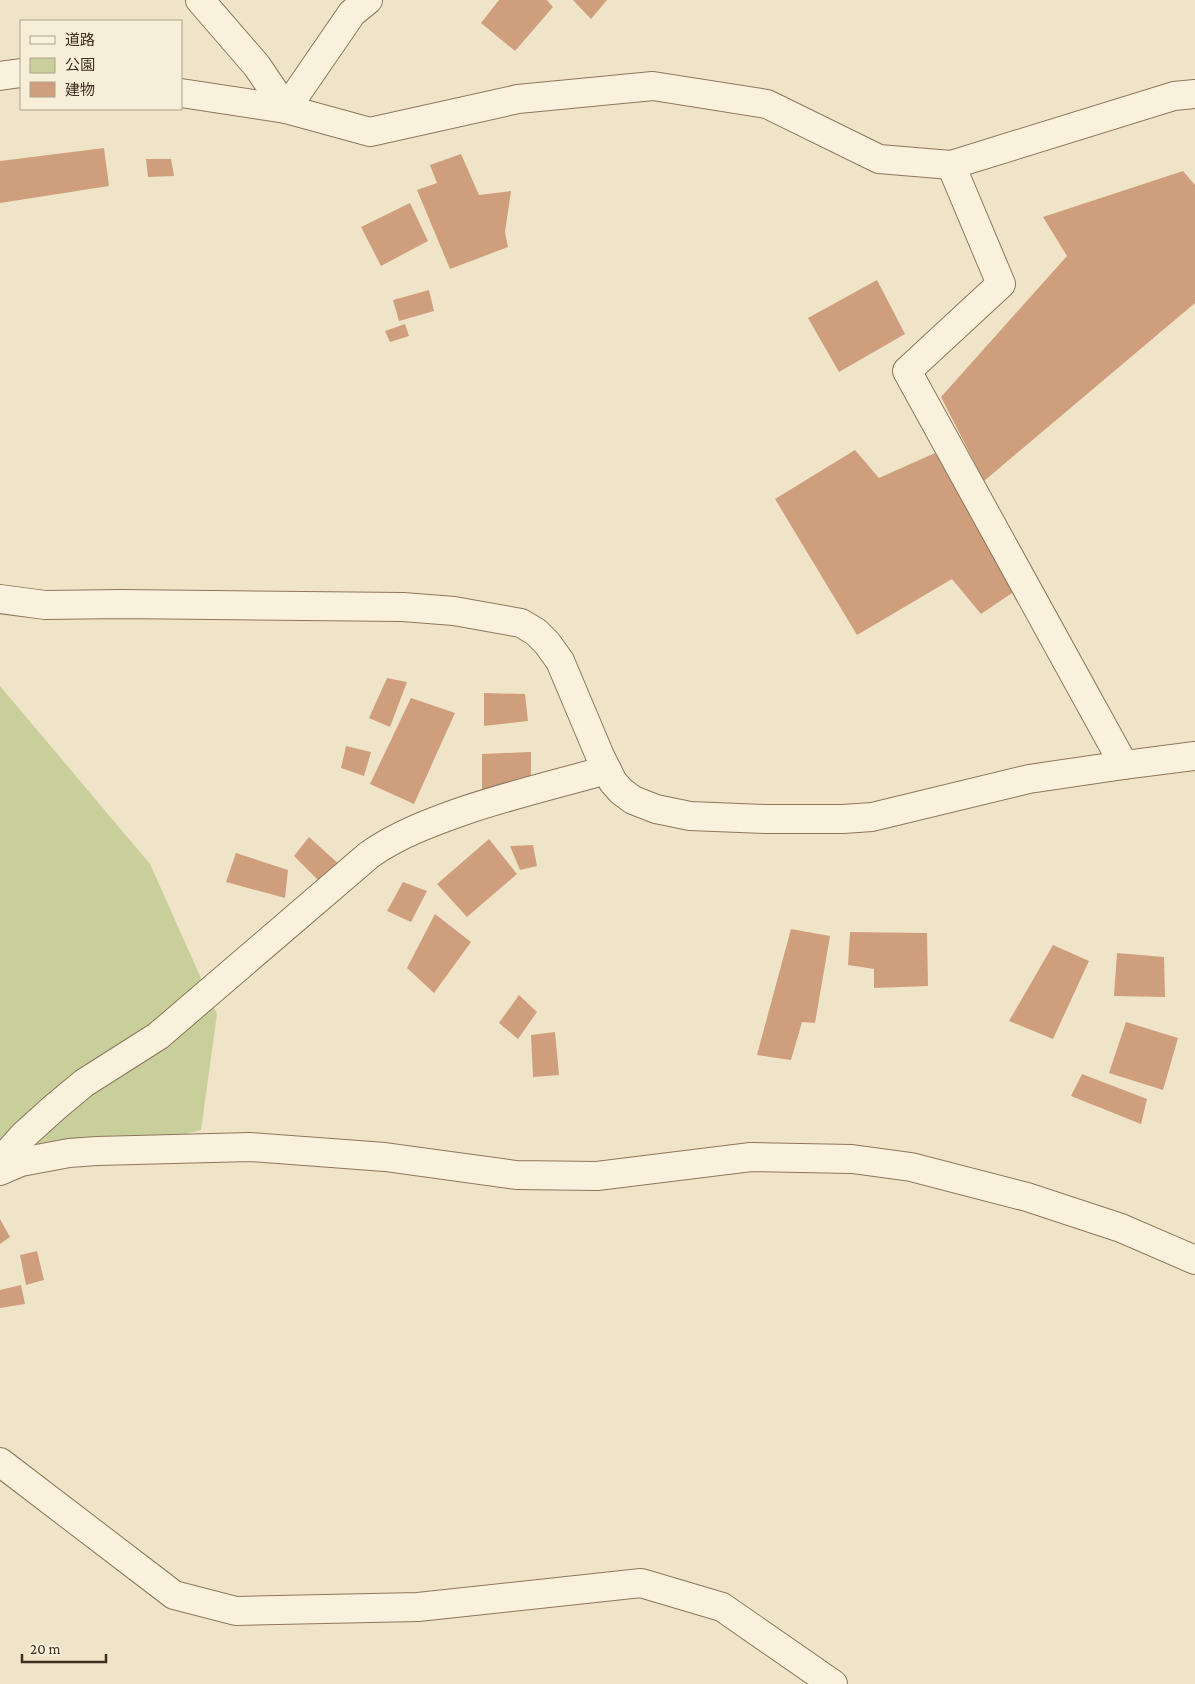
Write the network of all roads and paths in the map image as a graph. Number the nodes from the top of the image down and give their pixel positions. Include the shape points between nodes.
1 (200, 0) edge
2 (368, 0) edge
3 (20, 73) edge
4 (0, 76) edge
5 (182, 93) edge
6 (1195, 94) edge
7 (286, 109) junction
8 (951, 165) junction
9 (0, 599) edge
10 (1195, 756) edge
11 (1124, 765) junction
12 (608, 770) junction
13 (0, 1162) edge
14 (0, 1171) edge
15 (1195, 1260) edge
16 (0, 1462) edge
17 (833, 1684) edge

1 - 7 street via 258,66
2 - 7 street via 352,13
3 - 4 street
5 - 7 street
6 - 8 street via 1174,96
7 - 8 street via 370,132 518,99 653,86 767,104 879,159
8 - 11 street via 1001,284 907,371
9 - 12 street via 45,605 403,607 454,611 521,624 536,632 560,661
10 - 11 street
11 - 12 street via 1028,779 872,817 843,819 690,816 656,809 633,800 621,791
12 - 13 street via 498,799 387,842 158,1036 84,1083 22,1136
14 - 15 street via 21,1162 69,1153 250,1147 385,1157 516,1175 597,1176 751,1157 852,1159 911,1168 1027,1197 1121,1228
16 - 17 street via 174,1595 236,1611 409,1607 641,1583 722,1607

